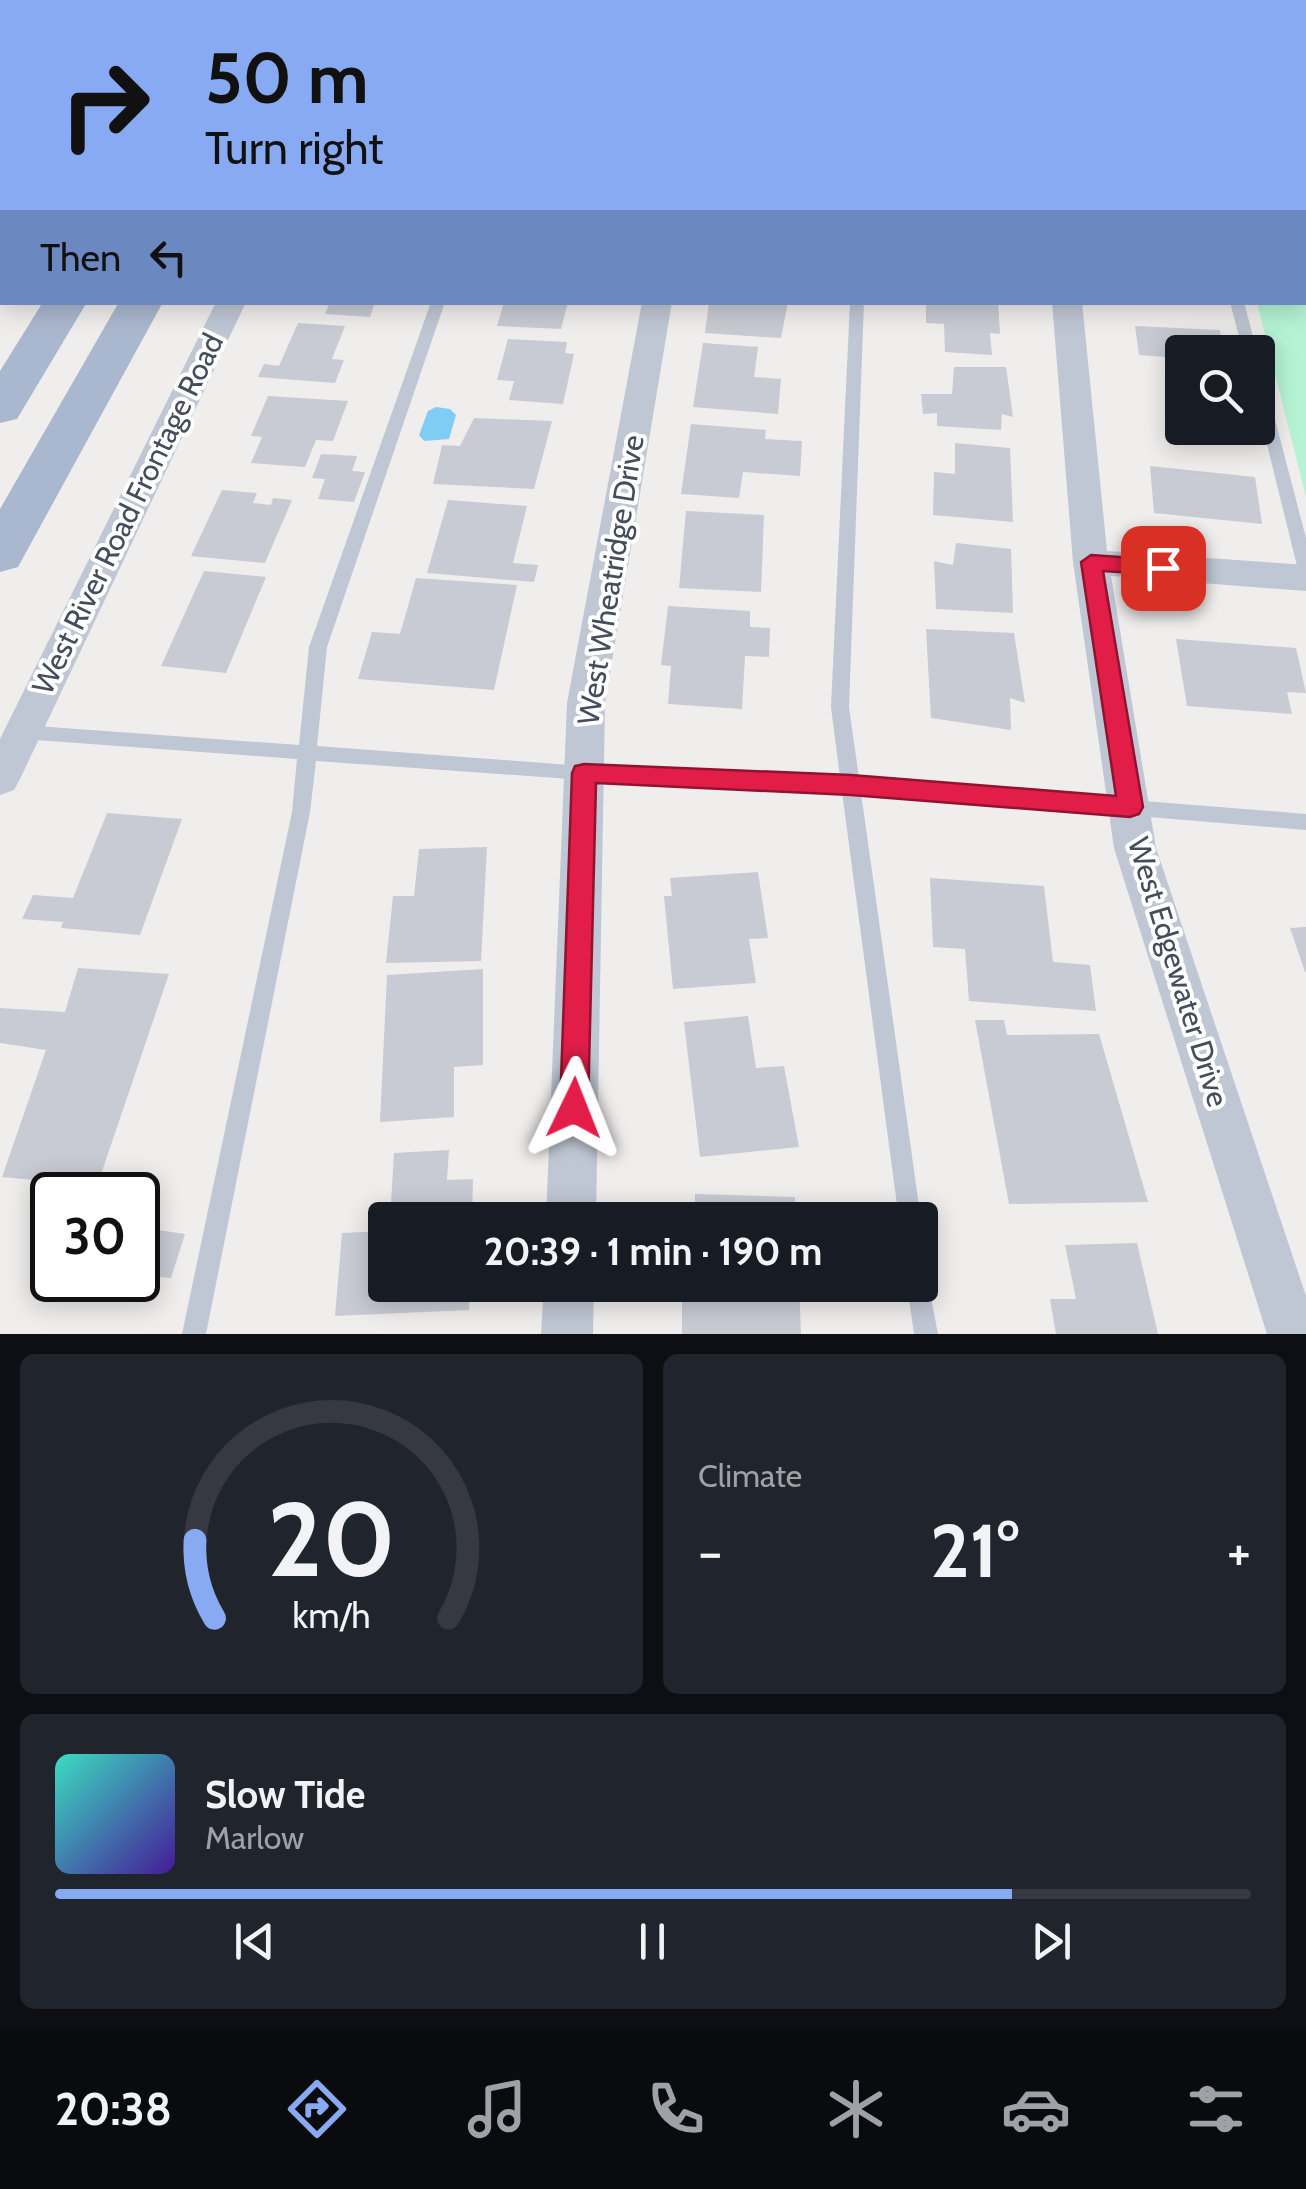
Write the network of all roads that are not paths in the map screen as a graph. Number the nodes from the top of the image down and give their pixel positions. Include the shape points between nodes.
1 (63, 305) edge
2 (139, 305) edge
3 (230, 305) edge
4 (437, 305) edge
5 (656, 305) edge
6 (858, 305) edge
7 (1067, 305) edge
8 (1239, 305) edge
9 (1246, 335) edge
10 (0, 408) edge
11 (1274, 445) edge
12 (5, 534) edge
13 (1091, 562) junction
14 (1306, 570) edge
15 (1306, 578) edge
16 (22, 732) junction
17 (308, 750) junction
18 (584, 773) junction
19 (0, 779) edge
20 (851, 785) junction
21 (1130, 807) junction
22 (1306, 822) edge
23 (572, 1202) edge
24 (908, 1202) edge
25 (568, 1302) edge
26 (921, 1302) edge
27 (1297, 1326) edge
28 (194, 1334) edge
29 (567, 1334) edge
30 (926, 1334) edge

1 - 10 main road
2 - 12 main road
3 - 16 street, West River Road Frontage Road
4 - 17 lane via 318,647
5 - 18 street, West Wheatridge Drive via 586,703
6 - 20 lane via 840,707
7 - 13 street, West Edgewater Drive
8 - 9 lane
11 - 14 lane
13 - 15 street
13 - 21 street, West Edgewater Drive
16 - 17 lane
16 - 19 street, West River Road Frontage Road
17 - 18 lane
17 - 28 lane via 301,812
18 - 20 lane
18 - 23 street, West Wheatridge Drive
20 - 21 lane
20 - 24 lane
21 - 22 lane
21 - 27 street, West Edgewater Drive via 1135,848
25 - 29 street
26 - 30 lane

